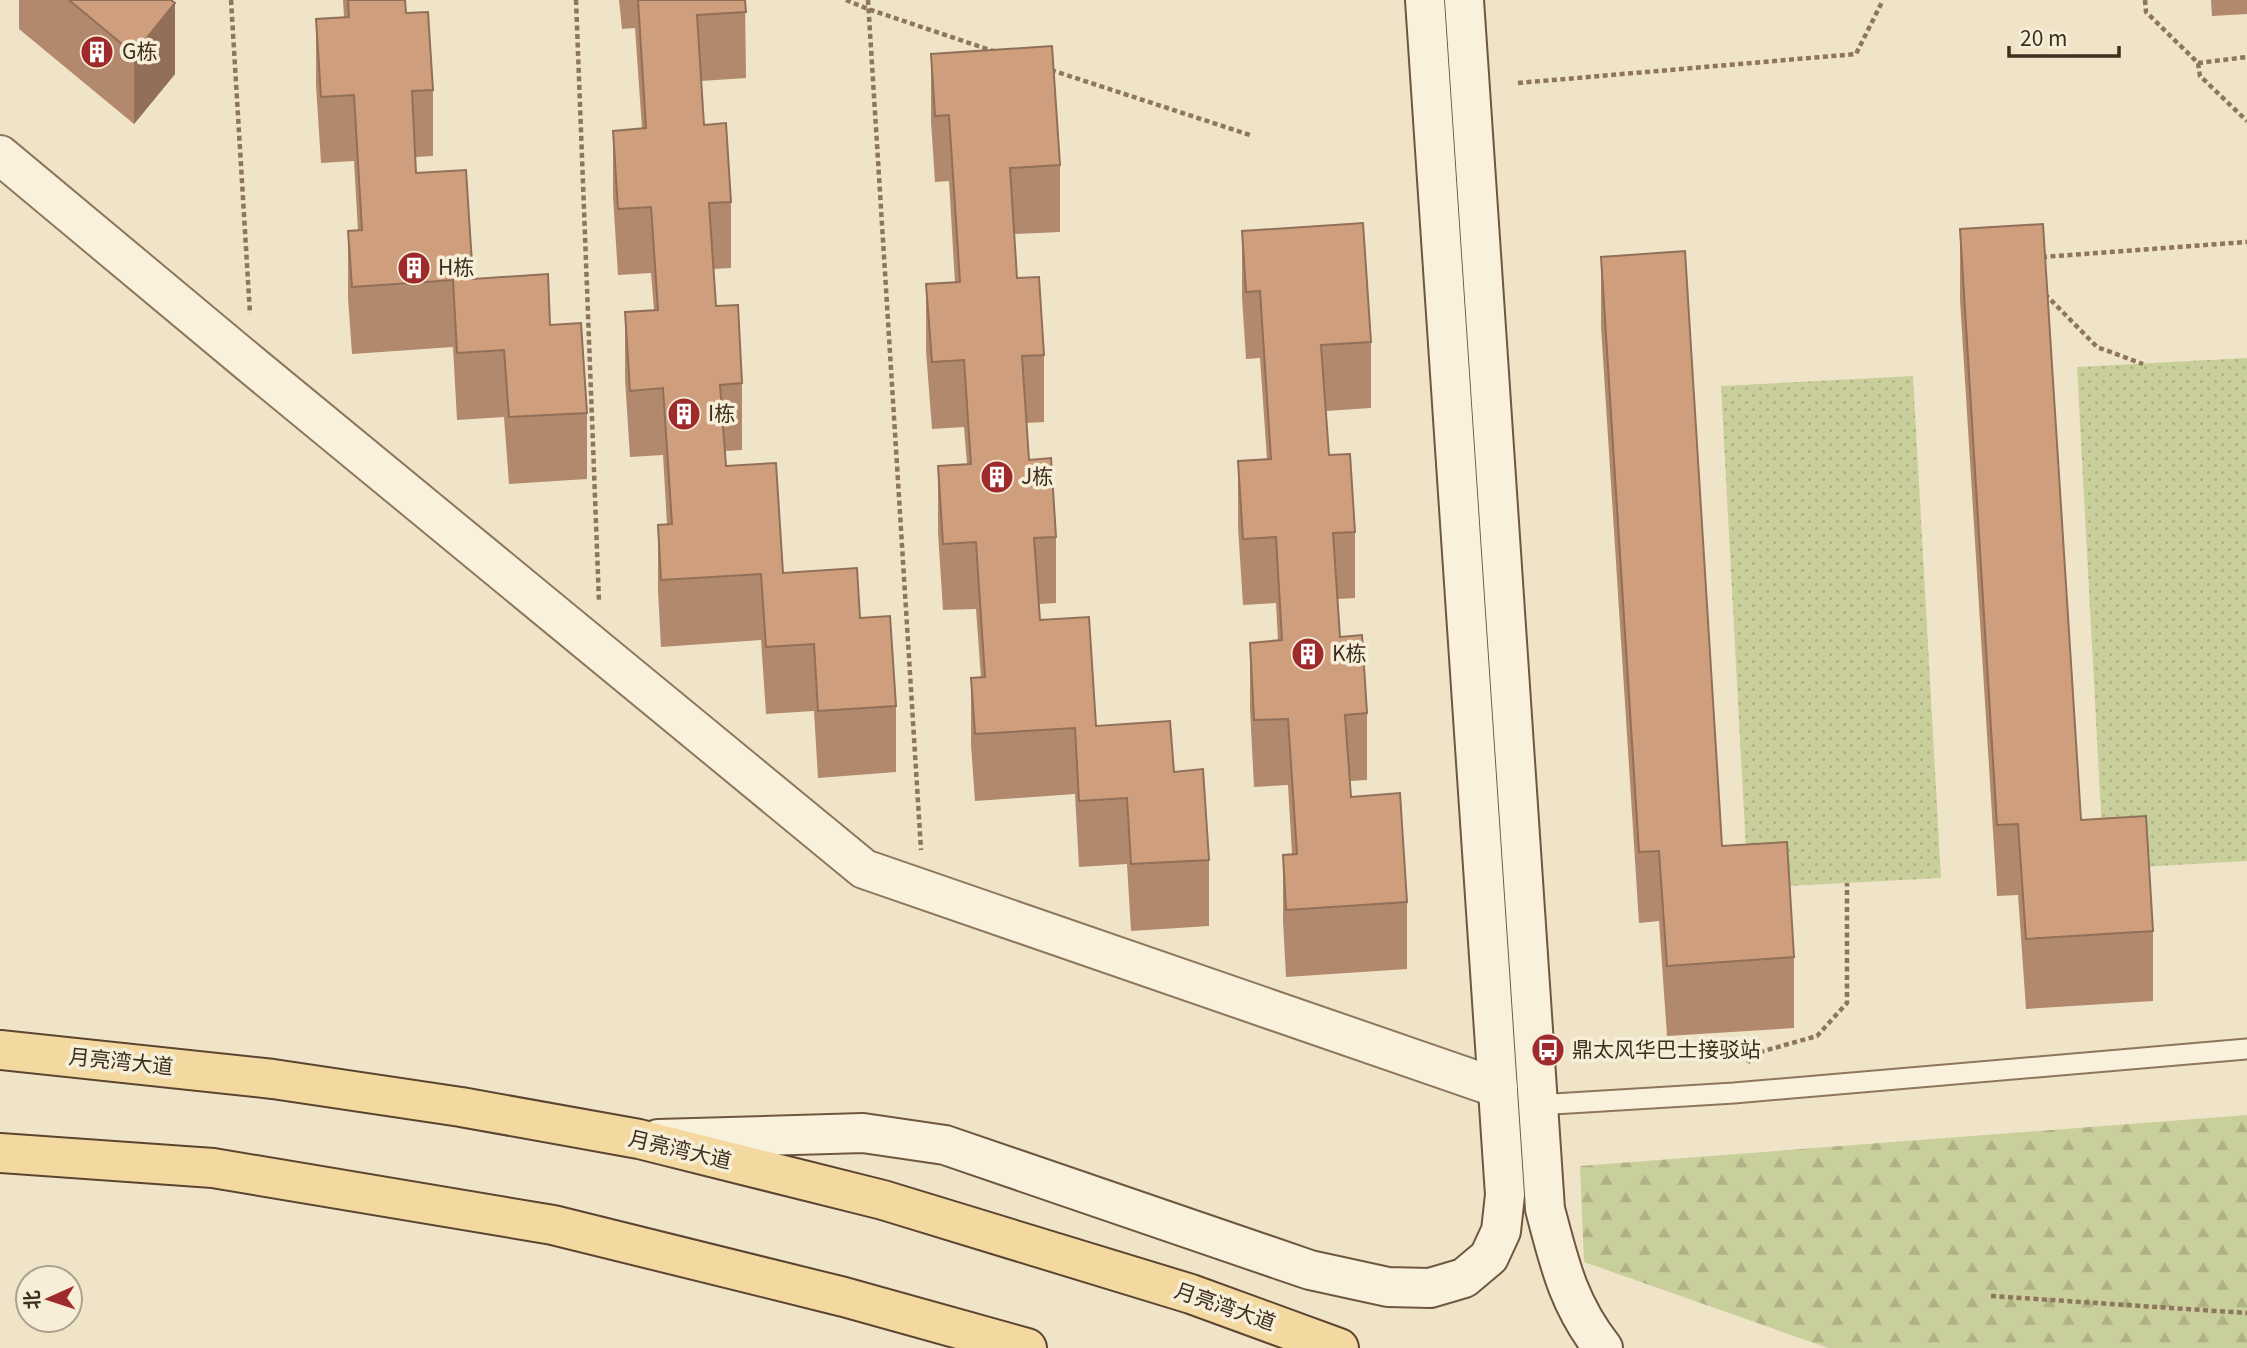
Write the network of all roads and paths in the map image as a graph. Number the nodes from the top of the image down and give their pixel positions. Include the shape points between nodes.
1 (231, 0) edge
2 (576, 0) edge
3 (846, 0) edge
4 (868, 0) edge
5 (1425, 0) edge
6 (1464, 0) edge
7 (1883, 0) edge
8 (2145, 0) edge
9 (868, 9) junction
10 (1000, 53) edge
11 (2247, 57) edge
12 (2198, 63) junction
13 (1040, 66) edge
14 (1518, 83) dead end
15 (2247, 121) edge
16 (1253, 136) dead end
17 (0, 155) edge
18 (2247, 242) edge
19 (2038, 257) edge
20 (2039, 288) edge
21 (2143, 364) dead end
22 (253, 366) junction
23 (601, 652) junction
24 (1847, 883) dead end
25 (923, 889) junction
26 (2247, 1049) edge
27 (0, 1050) edge
28 (1498, 1088) junction
29 (1734, 1093) junction
30 (1537, 1105) junction
31 (639, 1139) junction
32 (0, 1153) edge
33 (1991, 1296) dead end
34 (2247, 1313) edge
35 (1027, 1348) edge
36 (1339, 1348) edge
37 (1603, 1348) edge

1 - 22 path
2 - 23 path
3 - 9 path
4 - 9 path
5 - 28 street
6 - 30 street
7 - 14 path via 1856,54
8 - 12 path via 2146,12
9 - 10 path
9 - 25 path
11 - 12 path
12 - 15 path via 2200,76
13 - 16 path
17 - 22 street
18 - 19 path
20 - 21 path via 2097,348
22 - 23 street
23 - 25 street via 864,869
24 - 29 path via 1847,1003 1817,1036 1753,1054
25 - 28 street
26 - 29 lane
27 - 31 main road, 月亮湾大道 via 273,1079
28 - 31 street via 1505,1195 1501,1231 1489,1256 1464,1278 1430,1289 1388,1287 1310,1270 945,1145 863,1133
29 - 30 lane
30 - 37 street via 1545,1209 1566,1286
31 - 36 main road, 月亮湾大道 via 883,1200 1191,1294
32 - 35 main road via 212,1168 553,1225
33 - 34 path

